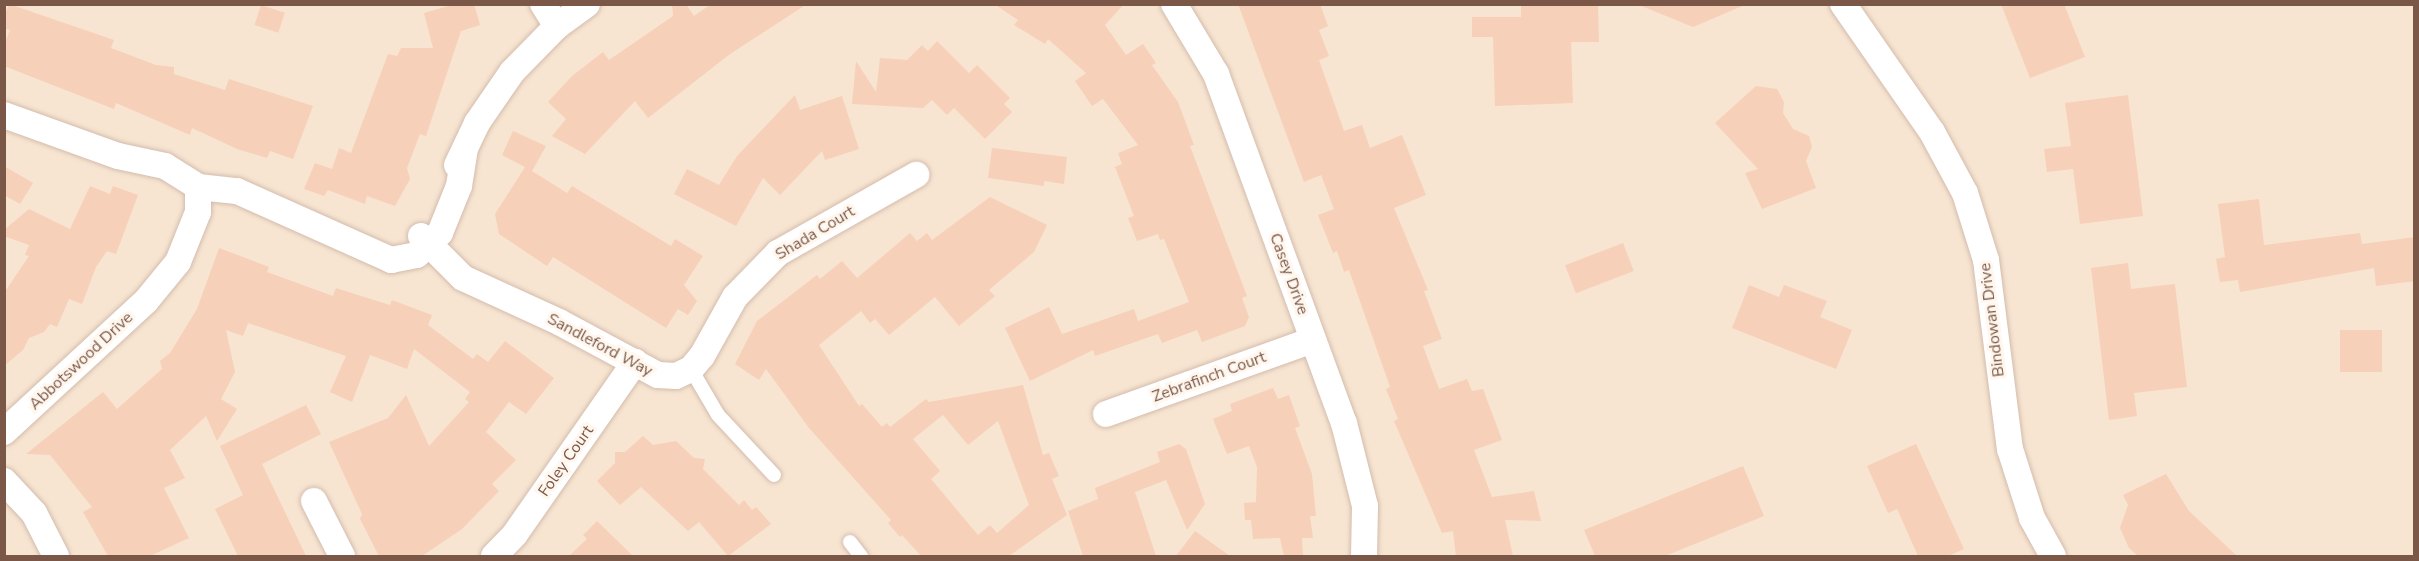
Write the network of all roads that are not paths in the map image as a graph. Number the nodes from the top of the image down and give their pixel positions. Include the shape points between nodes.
1 (543, 4) edge
2 (587, 4) edge
3 (1174, 4) edge
4 (1843, 4) edge
5 (557, 26) junction
6 (4, 115) edge
7 (916, 175) dead end
8 (195, 198) junction
9 (426, 241) junction
10 (1313, 340) junction
11 (635, 362) junction
12 (691, 369) junction
13 (1106, 414) dead end
14 (4, 432) edge
15 (774, 475) dead end
16 (4, 481) edge
17 (314, 501) dead end
18 (850, 543) dead end
19 (56, 556) edge
20 (342, 556) edge
21 (494, 556) edge
22 (861, 556) edge
23 (1364, 556) edge
24 (2053, 556) edge

1 - 5 street
2 - 5 street
3 - 10 street, Casey Drive via 1216,74
4 - 24 street, Bindowan Drive via 1932,132 1965,193 1986,260 2010,449 2032,518
5 - 9 street via 512,72 477,123
6 - 8 street via 118,156
7 - 12 street, Shada Court via 778,253 735,297
8 - 9 street via 237,191 288,217 326,230 398,246
8 - 14 street, Abbotswood Drive via 156,289
9 - 11 street, Sandleford Way via 464,279
10 - 13 street, Zebrafinch Court
10 - 23 street, Casey Drive via 1344,423 1365,506
11 - 12 street, Sandleford Way via 658,375 676,376
11 - 21 street, Foley Court via 515,534
12 - 15 lane via 718,415
16 - 19 street via 34,513
17 - 20 street
18 - 22 lane

